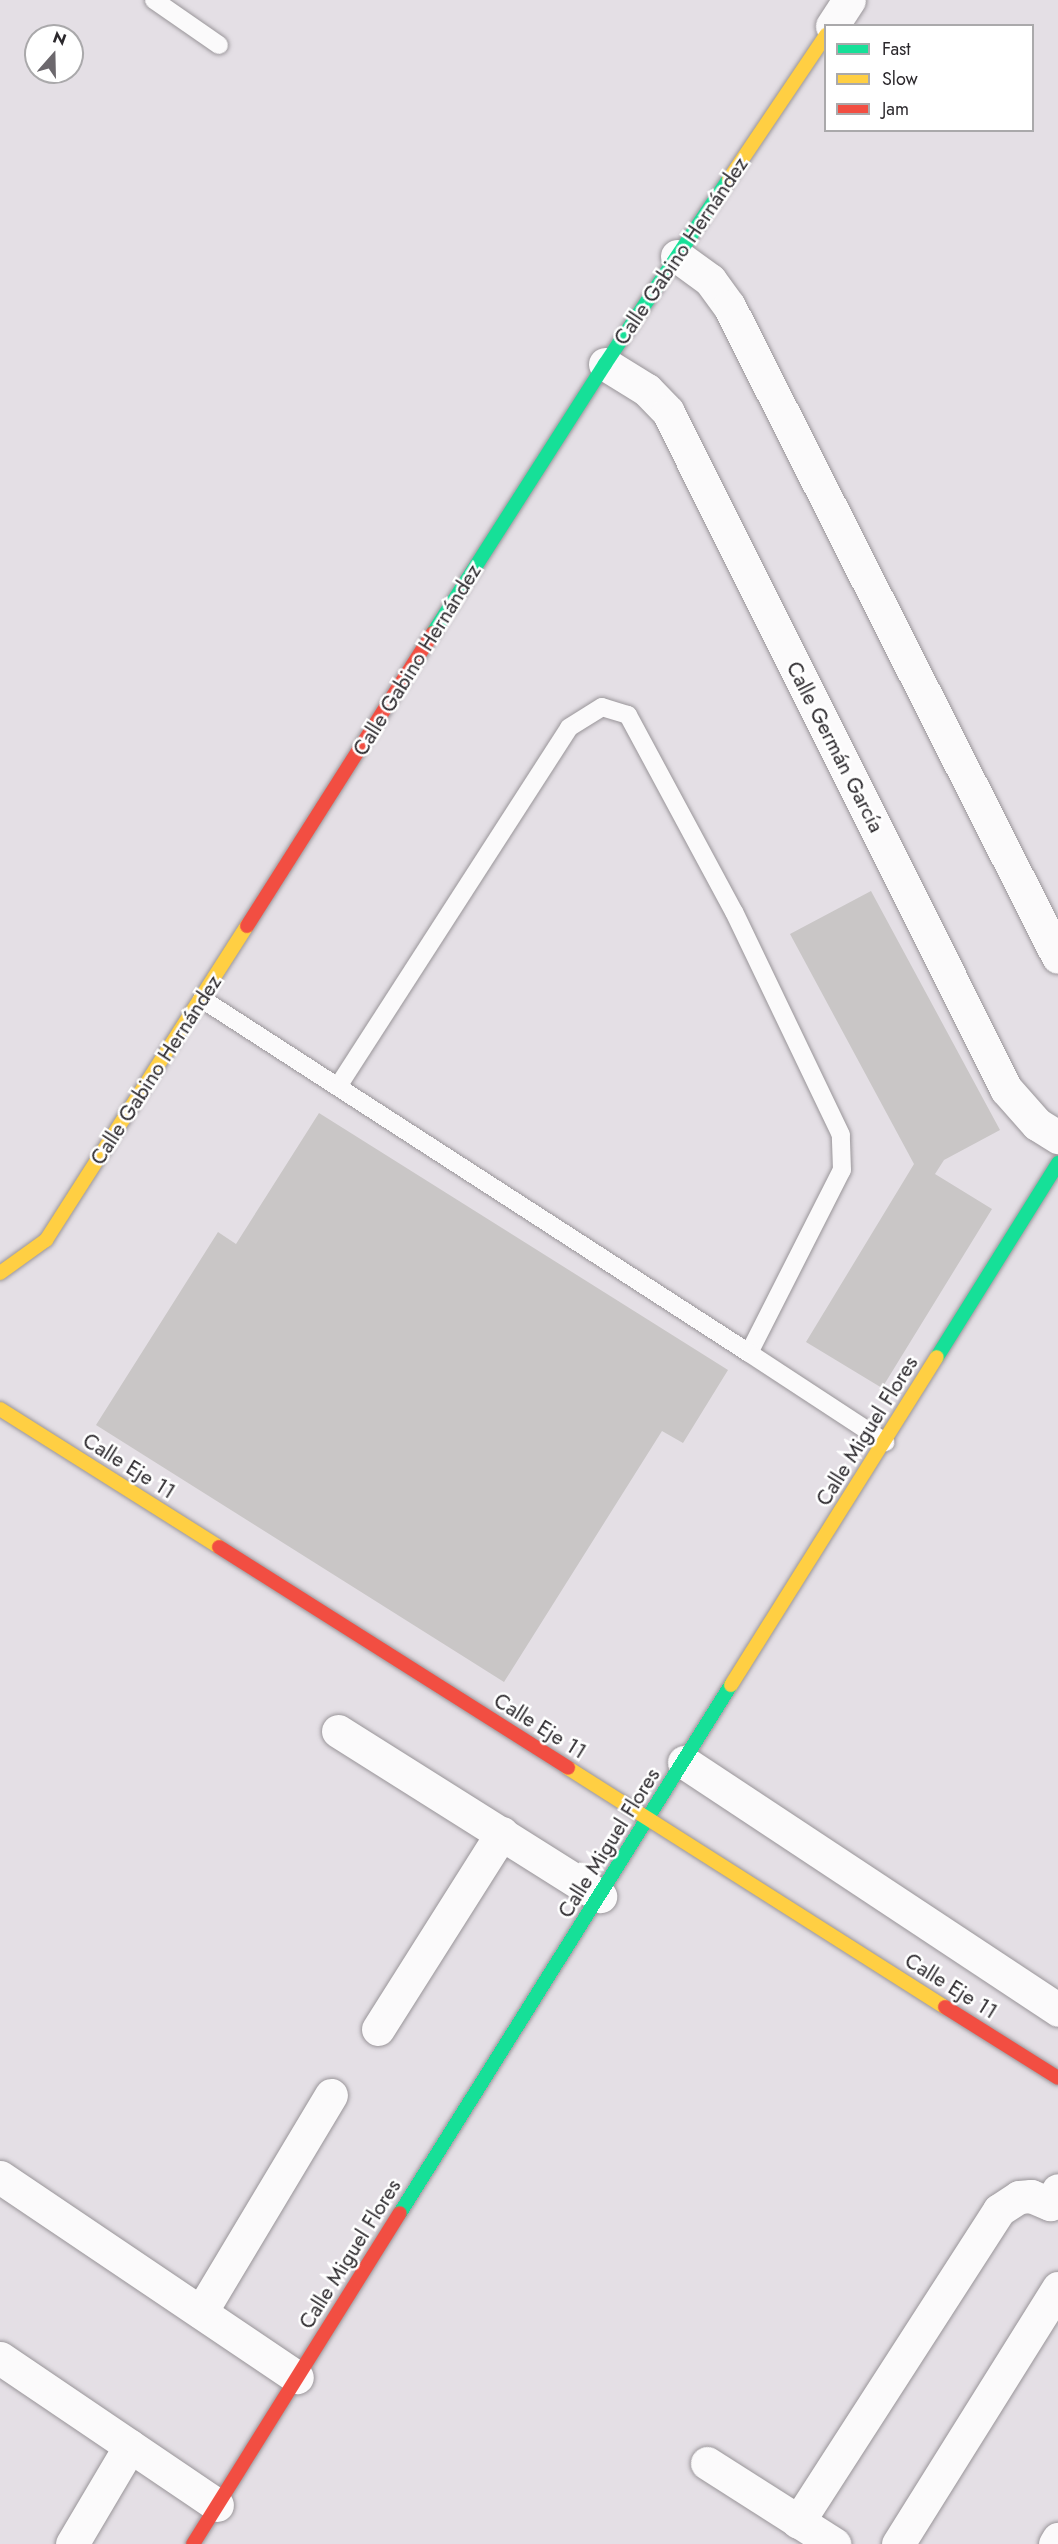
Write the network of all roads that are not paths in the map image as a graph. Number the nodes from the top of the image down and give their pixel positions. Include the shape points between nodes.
1 (153, 0) edge
2 (849, 0) edge
3 (833, 24) edge
4 (824, 37) edge
5 (219, 45) dead end
6 (677, 256) junction
7 (605, 364) junction
8 (1058, 957) edge
9 (202, 999) junction
10 (338, 1086) junction
11 (1058, 1137) edge
12 (1058, 1163) edge
13 (0, 1274) edge
14 (749, 1353) junction
15 (0, 1409) edge
16 (885, 1442) junction
17 (338, 1731) dead end
18 (684, 1762) junction
19 (648, 1820) junction
20 (502, 1833) junction
21 (600, 1896) junction
22 (1058, 2010) edge
23 (378, 2029) dead end
24 (1058, 2078) edge
25 (331, 2095) dead end
26 (0, 2177) edge
27 (1055, 2201) edge
28 (1058, 2288) edge
29 (201, 2312) junction
30 (0, 2358) edge
31 (297, 2377) junction
32 (130, 2446) junction
33 (707, 2463) dead end
34 (217, 2505) junction
35 (798, 2522) junction
36 (1058, 2539) edge
37 (72, 2544) edge
38 (193, 2544) edge
39 (834, 2544) edge
40 (898, 2544) edge
41 (1055, 2544) edge

1 - 5 lane
2 - 3 street
4 - 6 street, Calle Gabino Hernández
6 - 7 street, Calle Gabino Hernández
6 - 8 street via 710,280 729,306
7 - 9 street, Calle Gabino Hernández
7 - 11 street, Calle Germán García via 647,390 668,412 1006,1089 1037,1124
9 - 10 lane
9 - 13 street, Calle Gabino Hernández via 46,1240
10 - 14 lane
10 - 14 lane via 569,728 602,707 628,715 734,912 841,1135 842,1170
12 - 16 street, Calle Miguel Flores
14 - 16 lane
15 - 19 street, Calle Eje 11
16 - 18 street, Calle Miguel Flores
17 - 20 street
18 - 19 street, Calle Miguel Flores
18 - 22 street
19 - 21 street, Calle Miguel Flores
19 - 24 street, Calle Eje 11
20 - 21 street
20 - 23 street
21 - 31 street, Calle Miguel Flores
25 - 29 street
26 - 29 street
27 - 35 street via 1019,2197 999,2210
28 - 40 street
29 - 31 street
30 - 32 street
31 - 34 street, Calle Miguel Flores
32 - 34 street
32 - 37 street
33 - 35 street
34 - 38 street, Calle Miguel Flores
35 - 39 street
36 - 41 street

